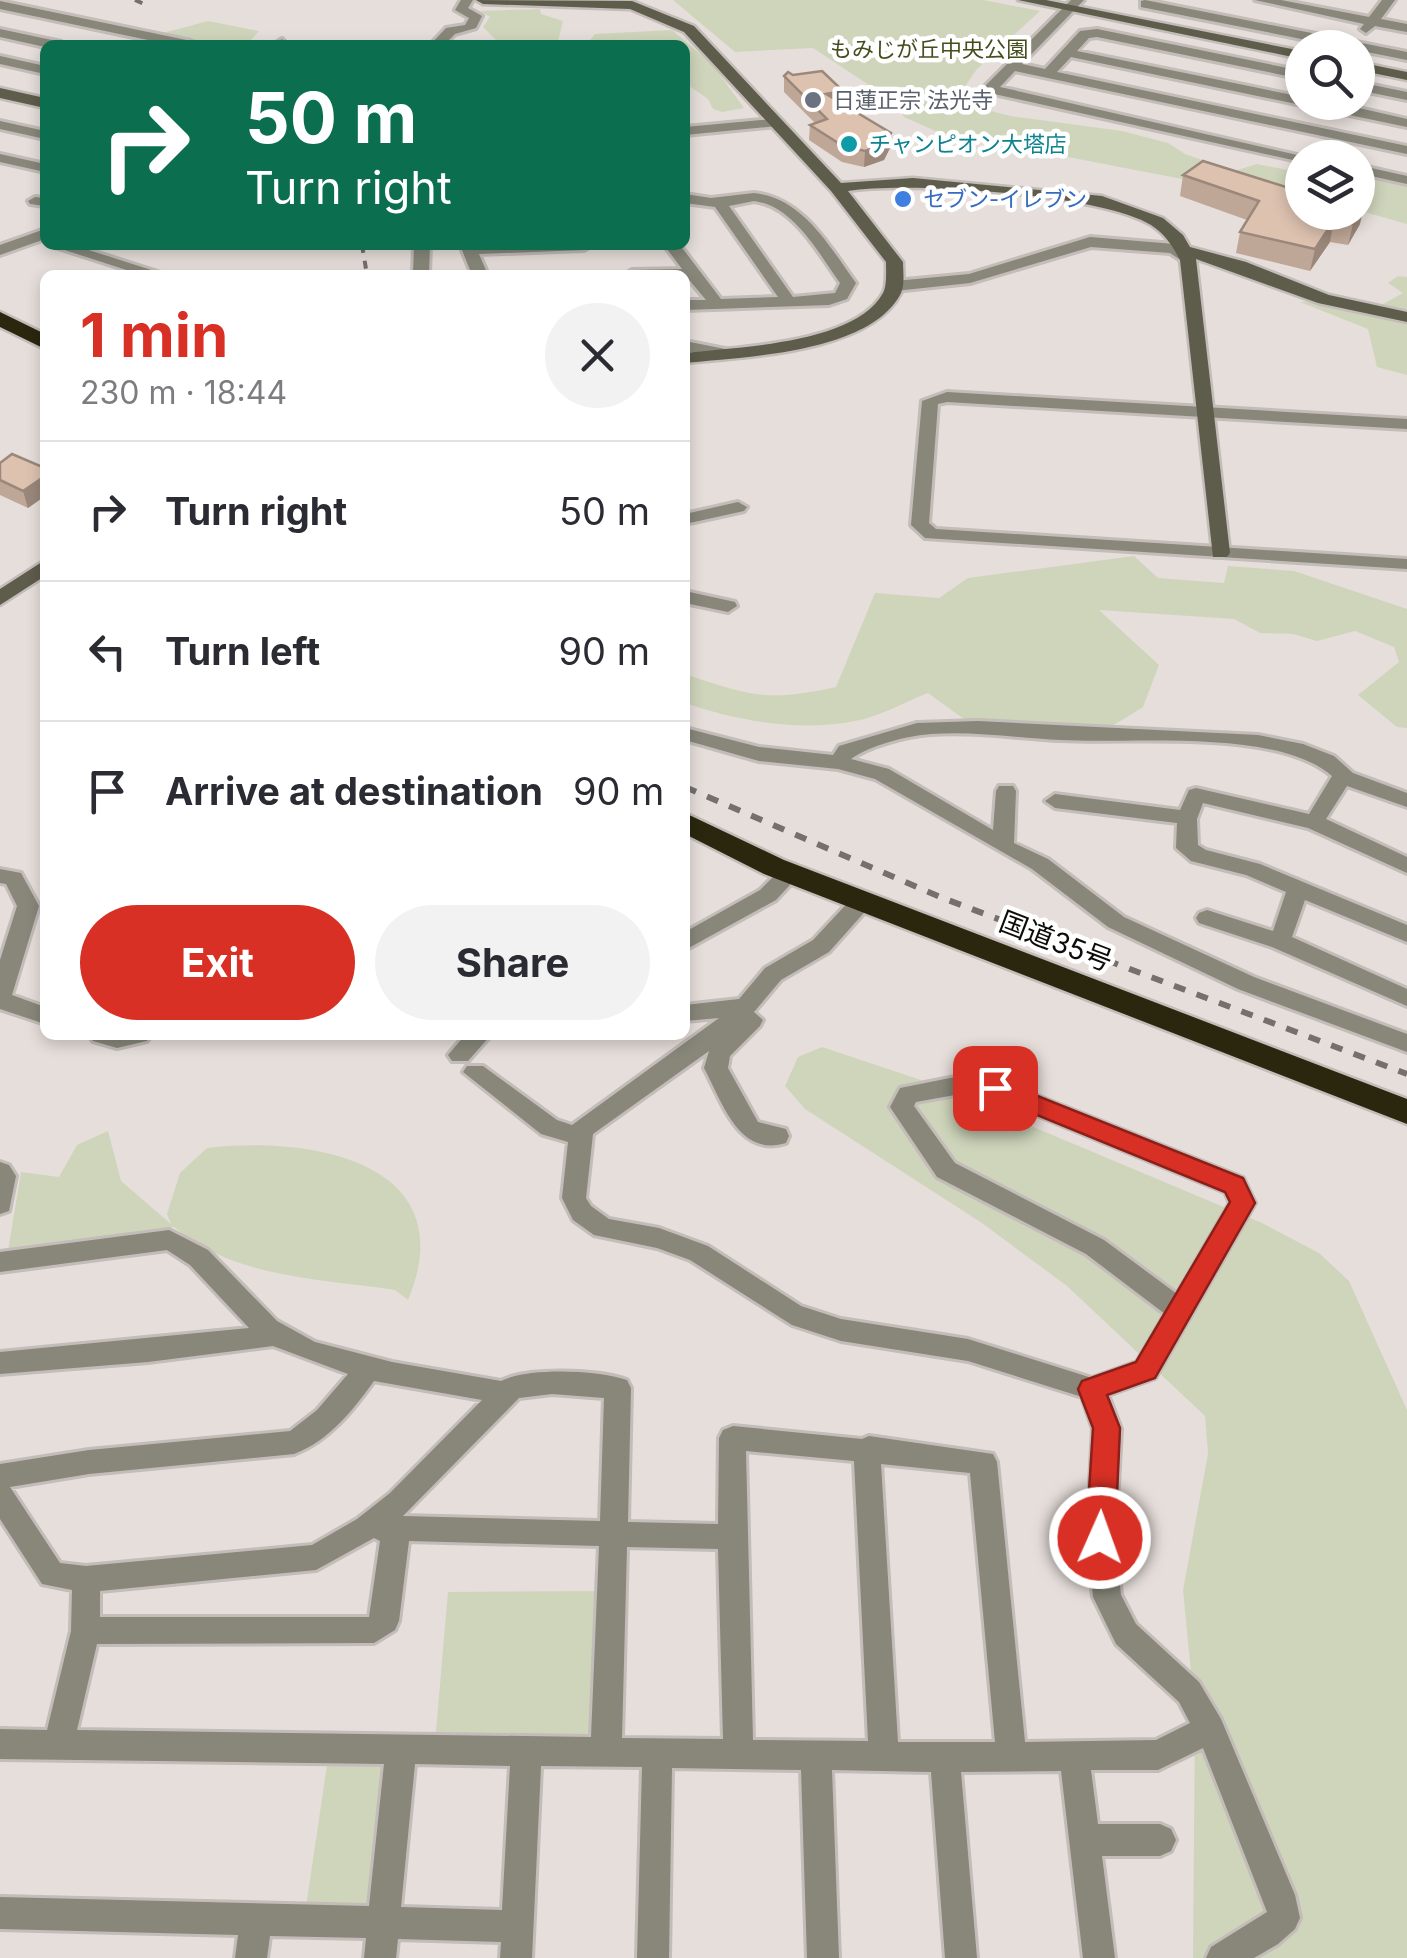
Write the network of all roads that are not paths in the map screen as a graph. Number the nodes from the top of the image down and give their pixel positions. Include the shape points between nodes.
1 (467, 0) edge
2 (483, 0) edge
3 (1025, 0) edge
4 (1126, 0) edge
5 (1261, 0) edge
6 (1389, 0) edge
7 (1398, 0) edge
8 (1147, 2) edge
9 (1407, 2) edge
10 (636, 3) edge
11 (0, 4) edge
12 (1073, 4) edge
13 (1372, 21) junction
14 (92, 24) junction
15 (1407, 28) edge
16 (1365, 30) edge
17 (1285, 32) edge
18 (7, 35) edge
19 (66, 40) edge
20 (167, 40) edge
21 (443, 40) edge
22 (40, 41) edge
23 (0, 46) edge
24 (1277, 50) junction
25 (1375, 50) edge
26 (1068, 52) junction
27 (1285, 52) edge
28 (1407, 56) edge
29 (7, 62) edge
30 (1010, 66) junction
31 (1264, 66) junction
32 (40, 69) edge
33 (1375, 69) edge
34 (1285, 70) edge
35 (0, 72) edge
36 (1048, 74) junction
37 (1407, 76) edge
38 (1246, 89) junction
39 (1375, 89) edge
40 (0, 93) edge
41 (1407, 96) edge
42 (1285, 97) edge
43 (40, 102) edge
44 (1227, 113) junction
45 (1375, 116) edge
46 (772, 123) junction
47 (1407, 123) edge
48 (0, 125) edge
49 (690, 131) edge
50 (40, 134) edge
51 (1207, 137) junction
52 (1407, 150) edge
53 (1285, 154) edge
54 (0, 158) edge
55 (40, 167) edge
56 (1375, 173) edge
57 (1407, 180) edge
58 (836, 188) junction
59 (690, 199) edge
60 (720, 204) junction
61 (40, 236) edge
62 (40, 245) edge
63 (74, 250) edge
64 (676, 250) edge
65 (0, 252) edge
66 (1187, 256) junction
67 (142, 270) edge
68 (690, 273) edge
69 (693, 273) junction
70 (895, 286) junction
71 (790, 302) junction
72 (716, 304) junction
73 (690, 306) edge
74 (0, 318) edge
75 (1407, 318) edge
76 (40, 339) edge
77 (690, 347) edge
78 (724, 353) junction
79 (690, 357) edge
80 (1205, 413) junction
81 (1407, 424) edge
82 (738, 506) dead end
83 (690, 518) edge
84 (1220, 553) junction
85 (1407, 564) edge
86 (40, 570) edge
87 (690, 598) edge
88 (0, 599) edge
89 (728, 606) dead end
90 (690, 735) edge
91 (838, 762) junction
92 (1346, 778) junction
93 (1006, 791) dead end
94 (1055, 800) dead end
95 (1407, 800) edge
96 (1187, 819) junction
97 (1314, 822) junction
98 (690, 824) edge
99 (1004, 846) junction
100 (1407, 866) edge
101 (790, 873) junction
102 (0, 876) edge
103 (1298, 889) junction
104 (862, 901) junction
105 (1206, 918) dead end
106 (1407, 934) edge
107 (690, 939) edge
108 (1280, 941) junction
109 (784, 968) junction
110 (1407, 998) edge
111 (746, 1007) junction
112 (690, 1013) edge
113 (40, 1014) edge
114 (477, 1040) edge
115 (1407, 1043) edge
116 (1407, 1112) edge
117 (777, 1136) dead end
118 (580, 1137) junction
119 (0, 1172) edge
120 (0, 1204) edge
121 (0, 1262) edge
122 (1181, 1312) junction
123 (276, 1334) junction
124 (0, 1363) edge
125 (369, 1366) junction
126 (1092, 1389) junction
127 (506, 1393) junction
128 (868, 1448) junction
129 (0, 1476) edge
130 (0, 1495) edge
131 (382, 1528) junction
132 (614, 1533) junction
133 (732, 1537) junction
134 (86, 1579) junction
135 (86, 1632) junction
136 (1210, 1728) junction
137 (0, 1744) edge
138 (58, 1745) junction
139 (400, 1751) junction
140 (526, 1752) junction
141 (606, 1753) junction
142 (738, 1753) junction
143 (657, 1754) junction
144 (816, 1755) junction
145 (884, 1756) junction
146 (1011, 1756) junction
147 (1074, 1756) junction
148 (945, 1757) junction
149 (1084, 1840) junction
150 (1160, 1840) dead end
151 (0, 1912) edge
152 (257, 1918) junction
153 (383, 1921) junction
154 (517, 1942) edge
155 (251, 1958) edge
156 (380, 1958) edge
157 (654, 1958) edge
158 (822, 1958) edge
159 (961, 1958) edge
160 (1099, 1958) edge
161 (1222, 1958) edge

1 - 21 street via 462,10 476,16 470,28
2 - 10 street
3 - 12 street
4 - 8 street
5 - 13 street
6 - 13 street
7 - 9 street
8 - 17 street
10 - 46 street via 689,29
11 - 14 street
12 - 24 street
12 - 30 street
13 - 15 street
13 - 16 street
14 - 19 street
14 - 20 street
18 - 22 street
18 - 23 street
24 - 27 street
24 - 31 street
25 - 28 street
26 - 31 street via 1086,34 1097,33
26 - 36 street
26 - 38 street
29 - 32 street
29 - 35 street
30 - 36 street
30 - 51 street via 990,90
31 - 34 street
31 - 38 street
33 - 37 street
36 - 44 street
38 - 42 street
38 - 44 street
39 - 41 street
40 - 43 street
44 - 51 street
44 - 52 street
45 - 47 street
46 - 49 street
46 - 58 street
48 - 50 street
51 - 53 street
54 - 55 street
56 - 57 street
58 - 66 street via 896,180 1090,199 1148,217
58 - 70 street via 895,262
59 - 60 street
60 - 71 street
60 - 71 street via 759,197 786,207 848,283 842,296
61 - 65 street
62 - 65 street
63 - 67 street
64 - 69 street
66 - 70 street via 1174,249 1090,242 970,278
66 - 75 street
66 - 80 street
68 - 69 street
69 - 72 street
70 - 78 street via 868,320 843,332
71 - 72 street
72 - 73 street
74 - 76 highway
77 - 78 street
78 - 79 street
80 - 81 street
80 - 84 street
80 - 84 street via 930,401 920,525 931,534
82 - 83 street
84 - 85 street
86 - 88 street
87 - 89 street
90 - 91 street via 759,754
91 - 92 street via 846,751 929,728 1198,734 1317,756 1337,764
91 - 99 street via 882,774
92 - 95 street
92 - 97 street
93 - 99 street
94 - 96 street
96 - 97 street via 1196,795
96 - 103 street via 1187,848 1199,856
97 - 100 street
98 - 101 highway, 国道35号
99 - 115 street via 1040,864 1116,922 1246,983
101 - 104 highway, 国道35号
101 - 107 street via 768,896
102 - 113 street via 13,878 28,906 0,996
103 - 106 street
103 - 108 street
104 - 109 street via 821,946
104 - 116 highway, 国道35号
105 - 108 street
108 - 110 street
109 - 111 street
109 - 117 street via 790,980 719,1054 716,1068 750,1129
111 - 112 street
111 - 118 street
114 - 118 street via 468,1063 549,1126
118 - 126 street via 574,1198 603,1228 699,1253 792,1314 841,1330 968,1350
119 - 120 street
121 - 123 street via 169,1240 187,1245 242,1308
122 - 122 street via 1243,1203 1234,1185 995,1088 908,1094 902,1106 946,1170 1096,1246
122 - 126 street via 1146,1370
123 - 124 street
123 - 125 street
125 - 127 street
125 - 129 street via 312,1432 294,1442
126 - 136 street via 1107,1428 1100,1538 1107,1597 1126,1634 1189,1692
127 - 131 street
127 - 132 street via 552,1383 618,1388
128 - 133 street via 733,1438
128 - 145 street
128 - 146 street via 983,1462
130 - 134 street via 52,1575
131 - 132 street
131 - 134 street via 316,1557
131 - 135 street via 385,1621 374,1630
132 - 133 street
132 - 141 street
133 - 142 street
134 - 135 street
135 - 138 street
136 - 147 street via 1158,1756
136 - 161 street via 1284,1918
137 - 138 street
138 - 139 street
139 - 140 street
139 - 153 street
140 - 141 street
140 - 154 street
141 - 143 street
142 - 143 street
142 - 144 street
143 - 157 street
144 - 145 street
144 - 158 street
145 - 148 street
146 - 147 street
146 - 148 street
147 - 149 street
148 - 159 street
149 - 150 street
149 - 160 street
151 - 152 street
152 - 153 street
152 - 155 street
153 - 154 street
153 - 156 street

